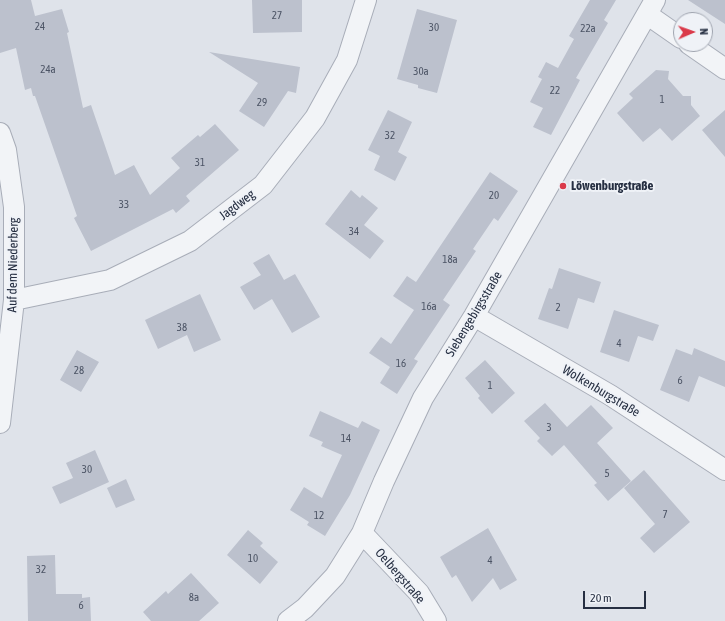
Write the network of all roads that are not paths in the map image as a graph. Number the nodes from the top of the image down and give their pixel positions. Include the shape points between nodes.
1 (366, 0) edge
2 (651, 7) edge
3 (673, 30) edge
4 (701, 52) edge
5 (725, 69) edge
6 (0, 133) edge
7 (14, 300) junction
8 (474, 316) junction
9 (0, 423) edge
10 (725, 470) edge
11 (362, 533) junction
12 (288, 621) edge
13 (436, 621) edge

1 - 7 street, Jagdweg via 347,60 315,118 263,185 190,241 110,280
2 - 3 street
2 - 8 street, Siebengebirgsstraße
4 - 5 street
6 - 7 street, Auf dem Niederberg via 6,150 14,207
7 - 9 street, Auf dem Niederberg
8 - 10 street, Wolkenburgstraße via 610,395
8 - 11 street, Siebengebirgsstraße via 423,398
11 - 12 street, Siebengebirgsstraße via 335,576
11 - 13 street, Oelbergstraße via 419,593

